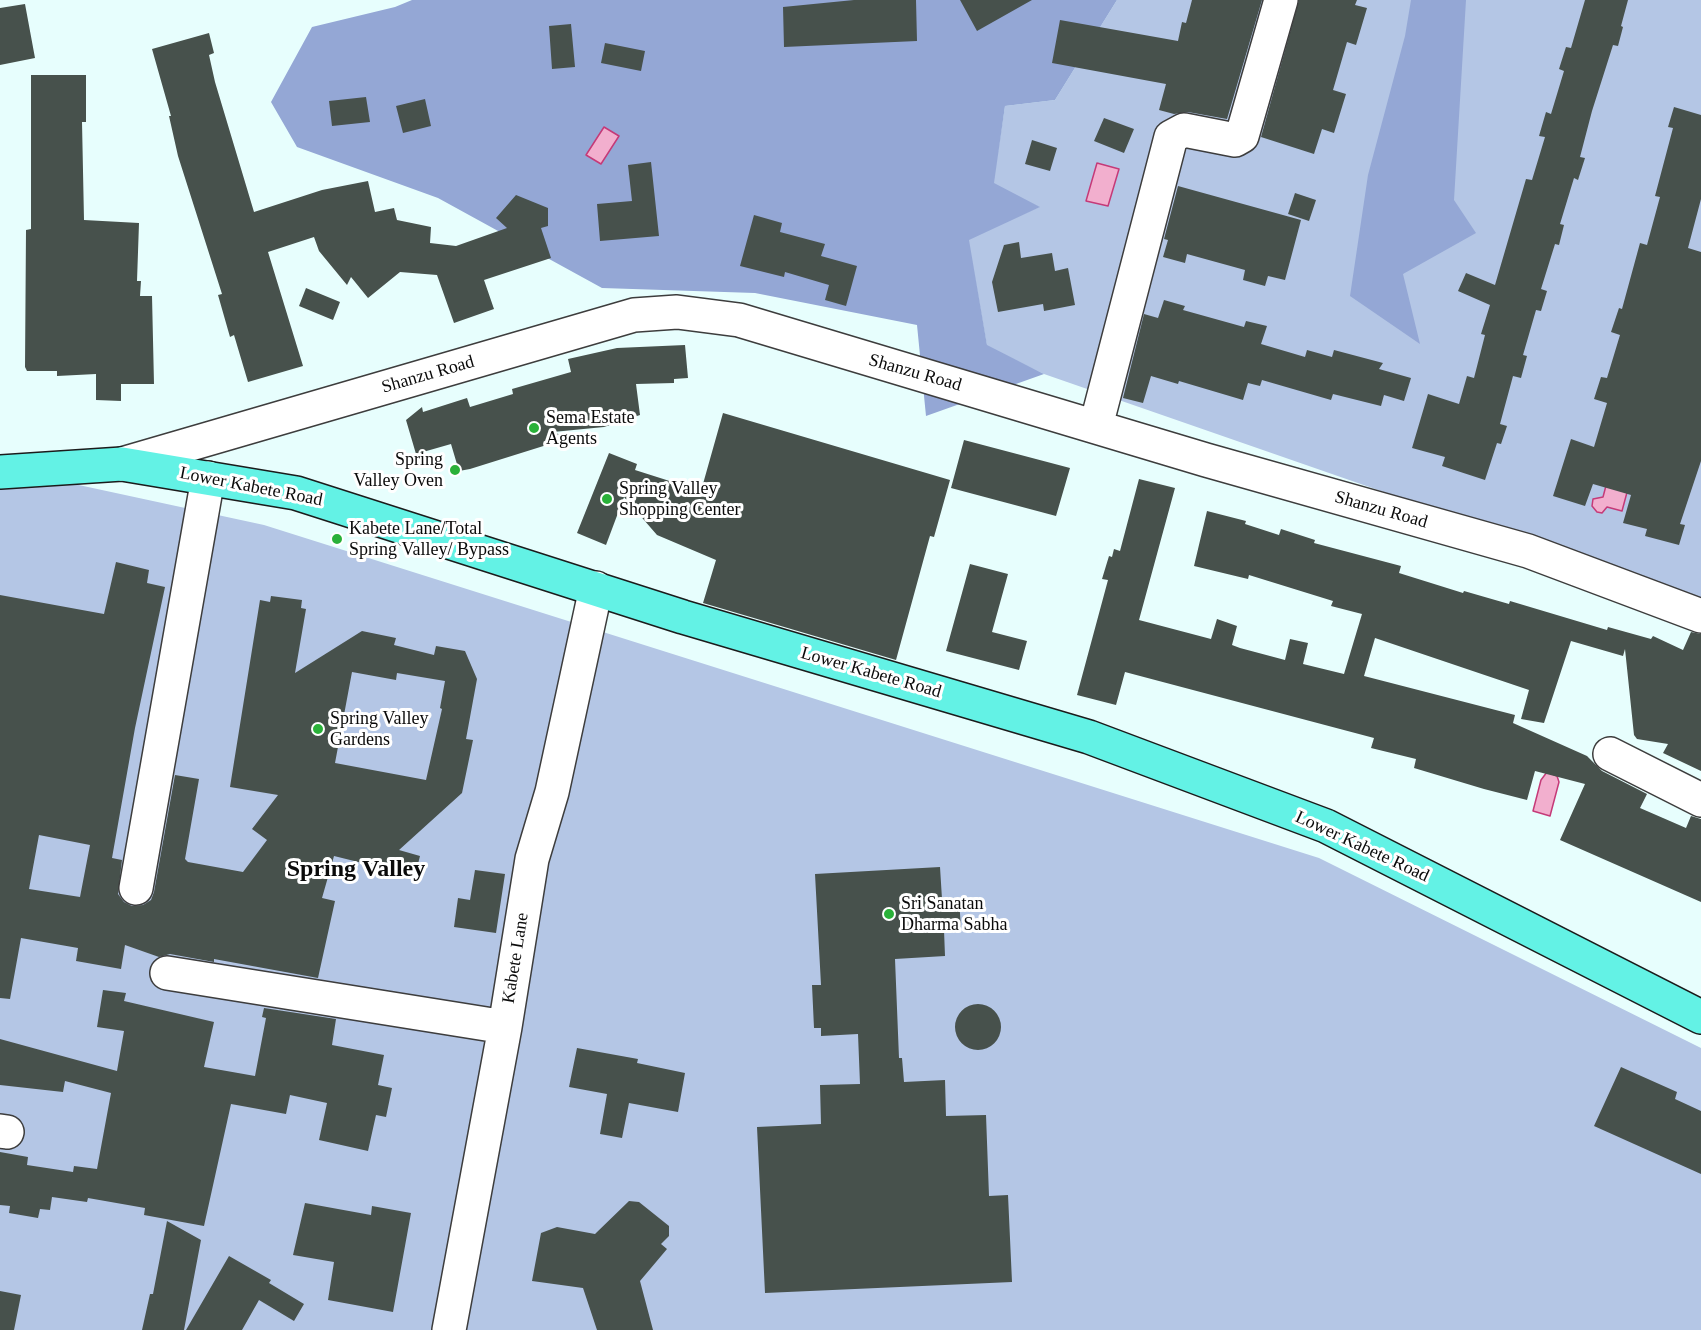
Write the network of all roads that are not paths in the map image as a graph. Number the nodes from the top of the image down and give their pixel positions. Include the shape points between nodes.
1 (1281, 0) edge
2 (1096, 426) junction
3 (122, 464) junction
4 (0, 472) edge
5 (208, 478) junction
6 (596, 588) junction
7 (1701, 616) edge
8 (1610, 754) dead end
9 (1701, 800) edge
10 (136, 888) dead end
11 (167, 973) dead end
12 (1701, 1017) edge
13 (505, 1027) junction
14 (449, 1330) edge

1 - 2 street via 1242,136 1235,140 1184,130 1171,137
2 - 3 street, Shanzu Road via 739,320 677,312 634,315
2 - 7 street, Shanzu Road via 1528,551
3 - 4 main road, Lower Kabete Road
3 - 5 main road, Lower Kabete Road
5 - 6 main road, Lower Kabete Road via 325,501
5 - 10 street
6 - 12 main road, Lower Kabete Road via 1089,737 1326,826
6 - 13 street, Kabete Lane via 552,792 532,859
8 - 9 street
11 - 13 street
13 - 14 street, Kabete Lane

